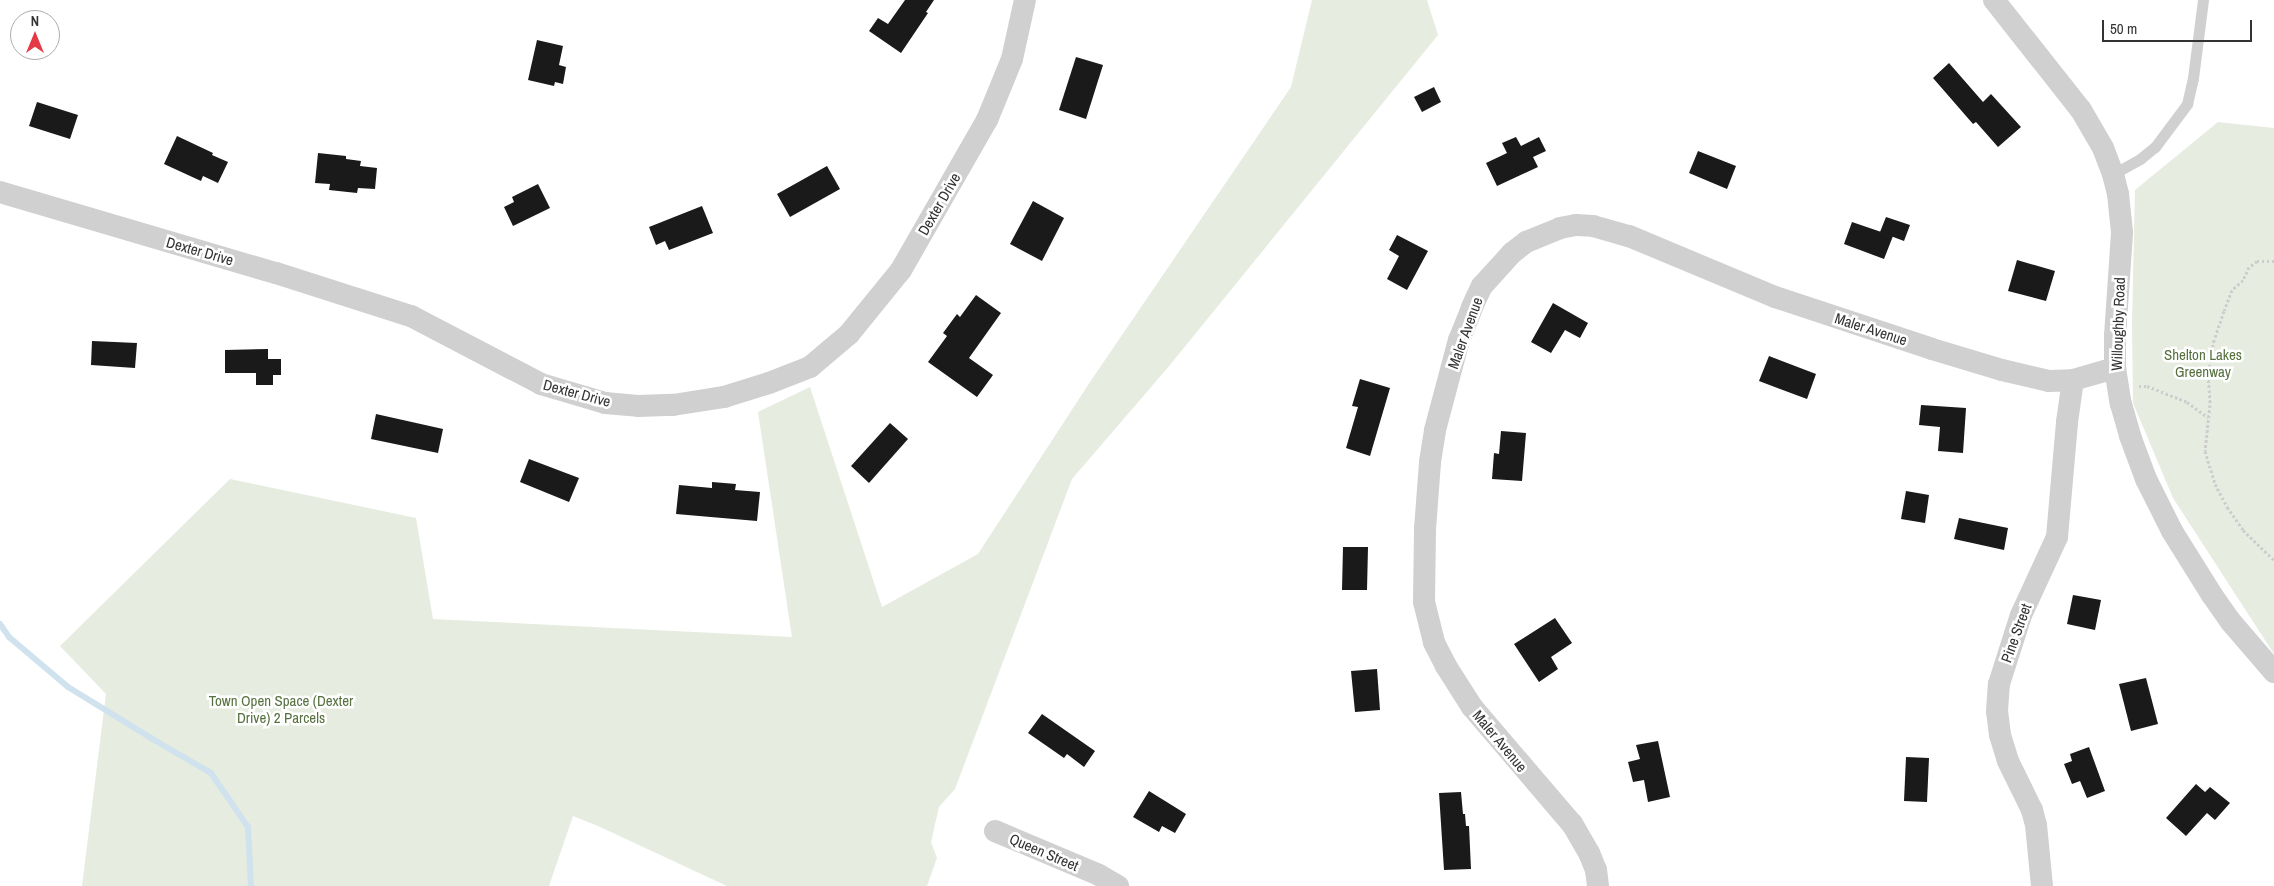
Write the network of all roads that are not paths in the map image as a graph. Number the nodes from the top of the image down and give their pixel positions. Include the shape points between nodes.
1 (1025, 0) edge
2 (1994, 0) edge
3 (2203, 0) edge
4 (2113, 174) junction
5 (0, 192) edge
6 (2116, 376) junction
7 (2073, 380) junction
8 (2274, 672) edge
9 (996, 831) dead end
10 (1118, 886) edge
11 (1598, 886) edge
12 (2042, 886) edge

1 - 5 street, Dexter Drive via 1012,59 987,120 901,270 849,334 810,367 769,384 724,396 673,404 638,406 605,403 541,384 411,316
2 - 4 street, Willoughby Road via 2081,110 2103,148
3 - 4 lane via 2187,104 2155,147
4 - 6 street, Willoughby Road via 2122,232 2115,336
6 - 7 street, Maler Avenue
6 - 8 street, Willoughby Road via 2130,436 2146,479 2172,531 2231,622
7 - 11 street, Maler Avenue via 2049,382 1932,349 1775,297 1629,236 1593,226 1576,225 1543,234 1512,253 1494,271 1482,286 1459,340 1435,430 1424,529 1426,610 1434,642 1472,707 1572,824 1589,853
7 - 12 street, Pine Street via 2057,537 2021,615 1999,684 1997,711 2008,761 2036,825
9 - 10 street, Queen Street

